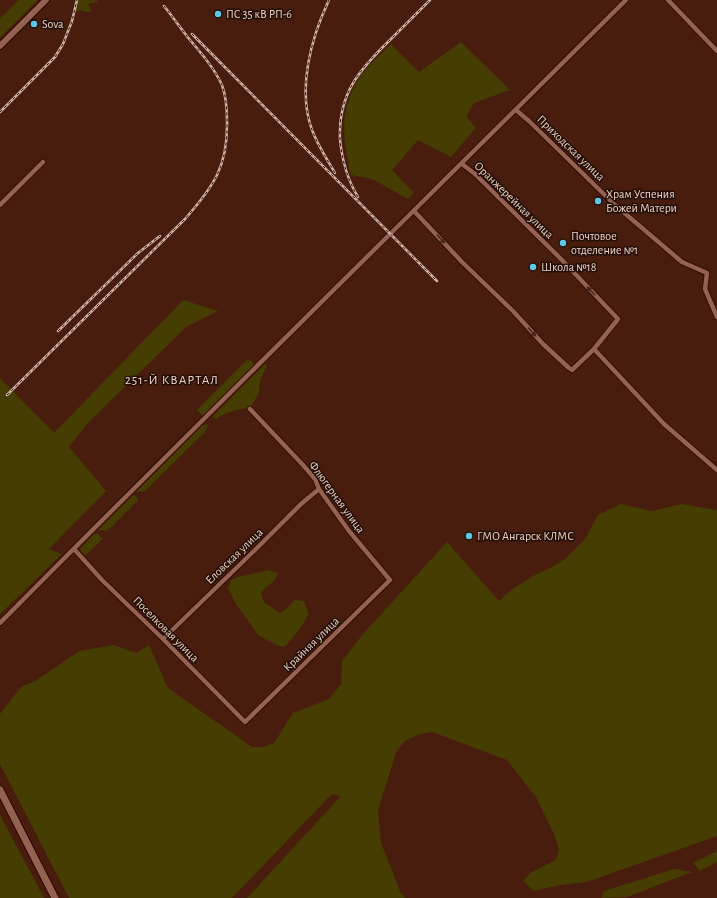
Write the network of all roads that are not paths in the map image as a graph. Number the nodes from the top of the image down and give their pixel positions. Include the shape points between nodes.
1 (46, 0) edge
2 (626, 0) edge
3 (668, 0) edge
4 (0, 46) edge
5 (717, 51) edge
6 (516, 110) junction
7 (43, 162) dead end
8 (462, 164) junction
9 (0, 205) edge
10 (414, 211) junction
11 (717, 317) edge
12 (594, 349) junction
13 (250, 409) dead end
14 (717, 470) edge
15 (318, 489) junction
16 (74, 549) junction
17 (390, 580) joint
18 (0, 623) edge
19 (163, 639) junction
20 (245, 722) joint
21 (0, 790) edge
22 (55, 898) edge

1 - 4 street
2 - 6 street
3 - 5 street
6 - 8 street
6 - 11 street, Приходская улица via 615,205 682,262 707,273 705,289
7 - 9 street
8 - 10 street
12 -> 8 street, Оранжерейная улица via 618,319 475,174
10 -> 12 street via 543,344 572,370
10 - 16 street
12 - 14 street via 664,424
13 - 15 street, Флюгерная улица via 315,479
15 - 17 street, Флюгерная улица
15 - 19 street, Еловская улица
16 - 18 street
16 - 19 street, Поселковая улица
17 - 20 street, Крайняя улица
19 - 20 street, Поселковая улица
21 - 22 main road

